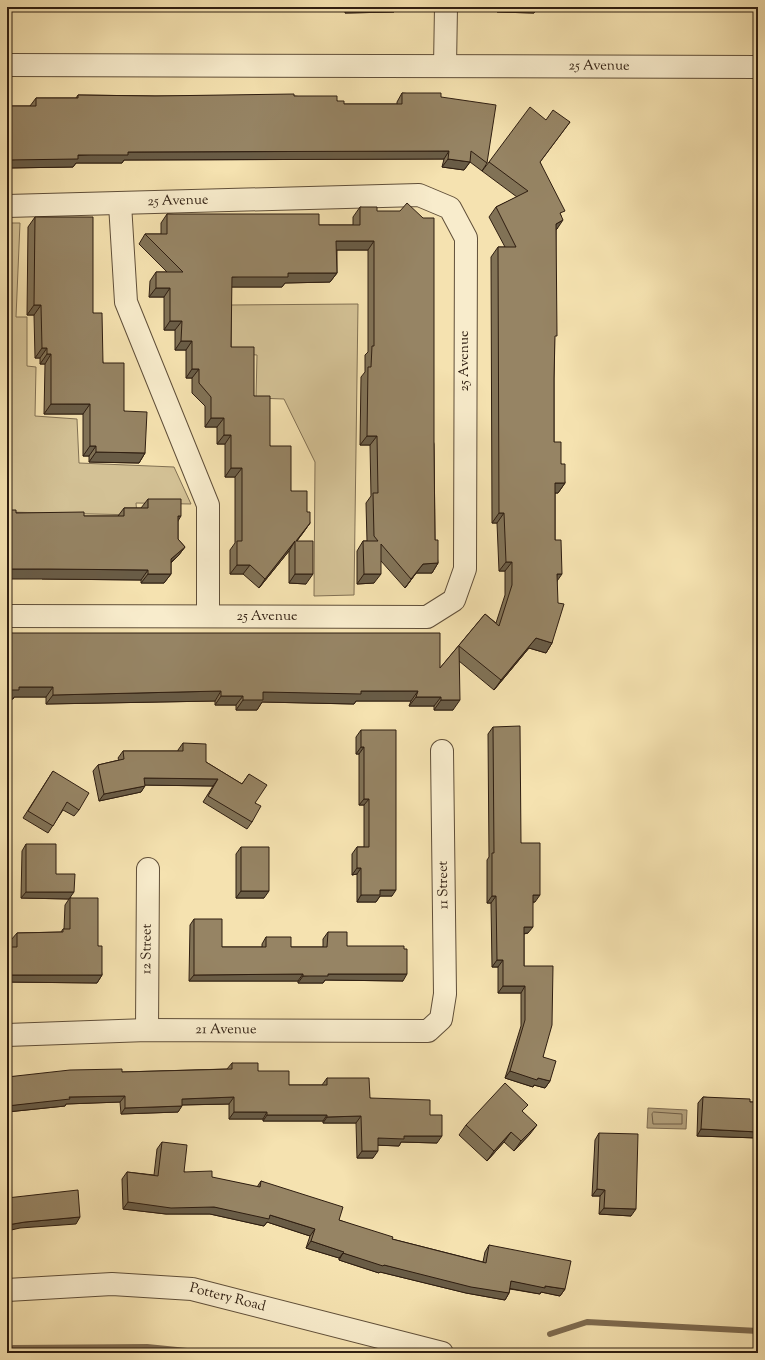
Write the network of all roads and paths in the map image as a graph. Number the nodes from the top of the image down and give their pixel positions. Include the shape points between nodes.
1 (446, 7) edge
2 (7, 65) edge
3 (445, 66) junction
4 (758, 67) edge
5 (120, 204) junction
6 (7, 206) edge
7 (7, 616) edge
8 (208, 616) junction
9 (442, 751) dead end
10 (148, 869) dead end
11 (441, 1019) joint
12 (147, 1030) junction
13 (7, 1035) edge
14 (7, 1290) edge
15 (442, 1353) edge

1 - 3 street
2 - 3 street, 25 Avenue
3 - 4 street, 25 Avenue
5 - 6 street, 25 Avenue
5 - 8 street via 126,302 208,505
5 - 8 street, 25 Avenue via 419,195 450,208 466,238 464,569 454,600 427,617
7 - 8 street, 25 Avenue
9 - 11 street, 11 Street via 445,994
10 - 12 street, 12 Street
11 - 12 street, 21 Avenue via 428,1031
12 - 13 street, 21 Avenue
14 - 15 street, Pottery Road via 112,1284 192,1289

